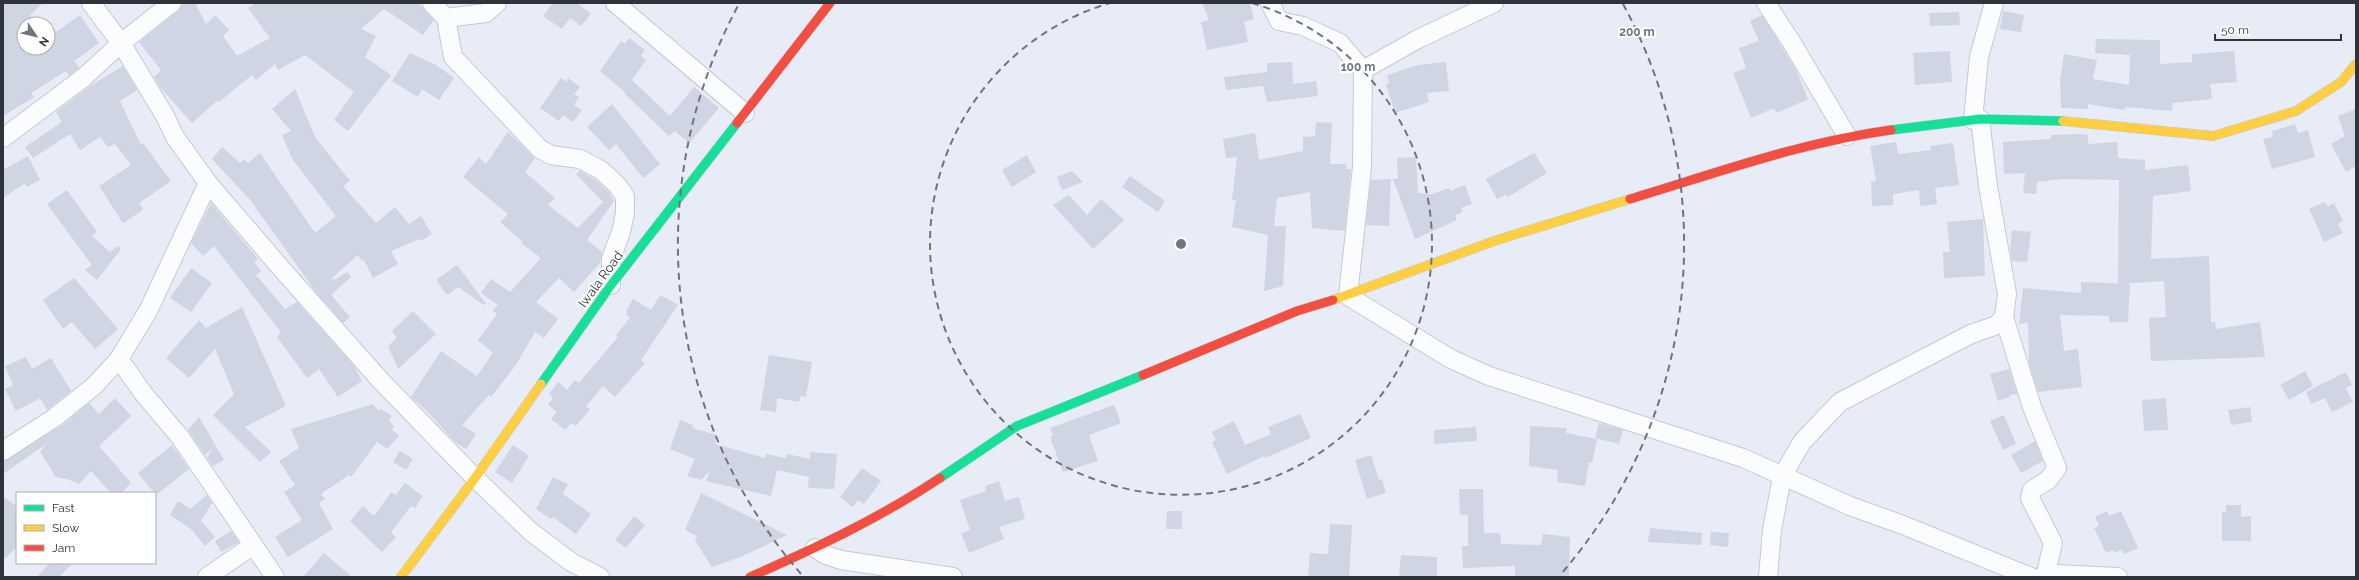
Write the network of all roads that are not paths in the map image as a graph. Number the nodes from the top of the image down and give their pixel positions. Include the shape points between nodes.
1 (91, 3) edge
2 (172, 3) edge
3 (432, 3) edge
4 (497, 3) edge
5 (615, 3) edge
6 (830, 3) edge
7 (1270, 3) edge
8 (1494, 3) edge
9 (1766, 3) edge
10 (1994, 3) edge
11 (446, 18) junction
12 (121, 43) junction
13 (2356, 64) edge
14 (1363, 70) junction
15 (745, 113) junction
16 (1976, 119) junction
17 (1847, 136) junction
18 (3, 138) edge
19 (208, 183) junction
20 (611, 285) junction
21 (1348, 296) junction
22 (2004, 317) junction
23 (119, 359) junction
24 (3, 451) edge
25 (1782, 476) junction
26 (475, 478) junction
27 (252, 546) junction
28 (815, 548) junction
29 (207, 577) edge
30 (275, 577) edge
31 (401, 577) edge
32 (600, 577) edge
33 (750, 577) edge
34 (953, 577) edge
35 (1768, 577) edge
36 (2031, 577) edge
37 (2044, 577) edge
38 (2118, 577) edge

1 - 12 street
2 - 12 street
3 - 11 street
4 - 11 street via 486,14
5 - 15 street
6 - 15 street, Iwala Road
7 - 14 street via 1279,21 1304,26 1340,42
8 - 14 street via 1418,39
9 - 17 street
10 - 16 street via 1979,57
11 - 20 street via 453,58 540,149 551,155 580,159 601,170 625,196 621,232 611,259
12 - 18 street via 83,78
12 - 19 street via 175,137
13 - 16 street via 2341,82 2296,111 2213,136 2148,131 2081,121
14 - 21 street via 1362,167
15 - 20 street, Iwala Road
16 - 17 street
16 - 22 street via 2007,294
17 - 21 street via 1778,154 1497,240
19 - 23 street via 148,311
19 - 26 street via 381,381
20 - 26 street, Iwala Road
21 - 25 street via 1451,359 1488,376 1743,458
21 - 28 street via 1297,311 1035,417 1017,426 898,506
22 - 25 street via 1997,325 1971,334 1840,402 1802,442
22 - 37 street via 2032,407 2057,468 2048,480 2032,490 2030,498 2053,543
23 - 24 street via 94,386 54,418
23 - 27 street via 143,393 180,437 238,521
25 - 35 street via 1772,530
25 - 36 street via 1850,506
26 - 31 street, Iwala Road
26 - 32 street via 530,531 571,562
27 - 29 street
27 - 30 street
28 - 33 street
28 - 34 street via 841,560
37 - 38 street via 2062,574

